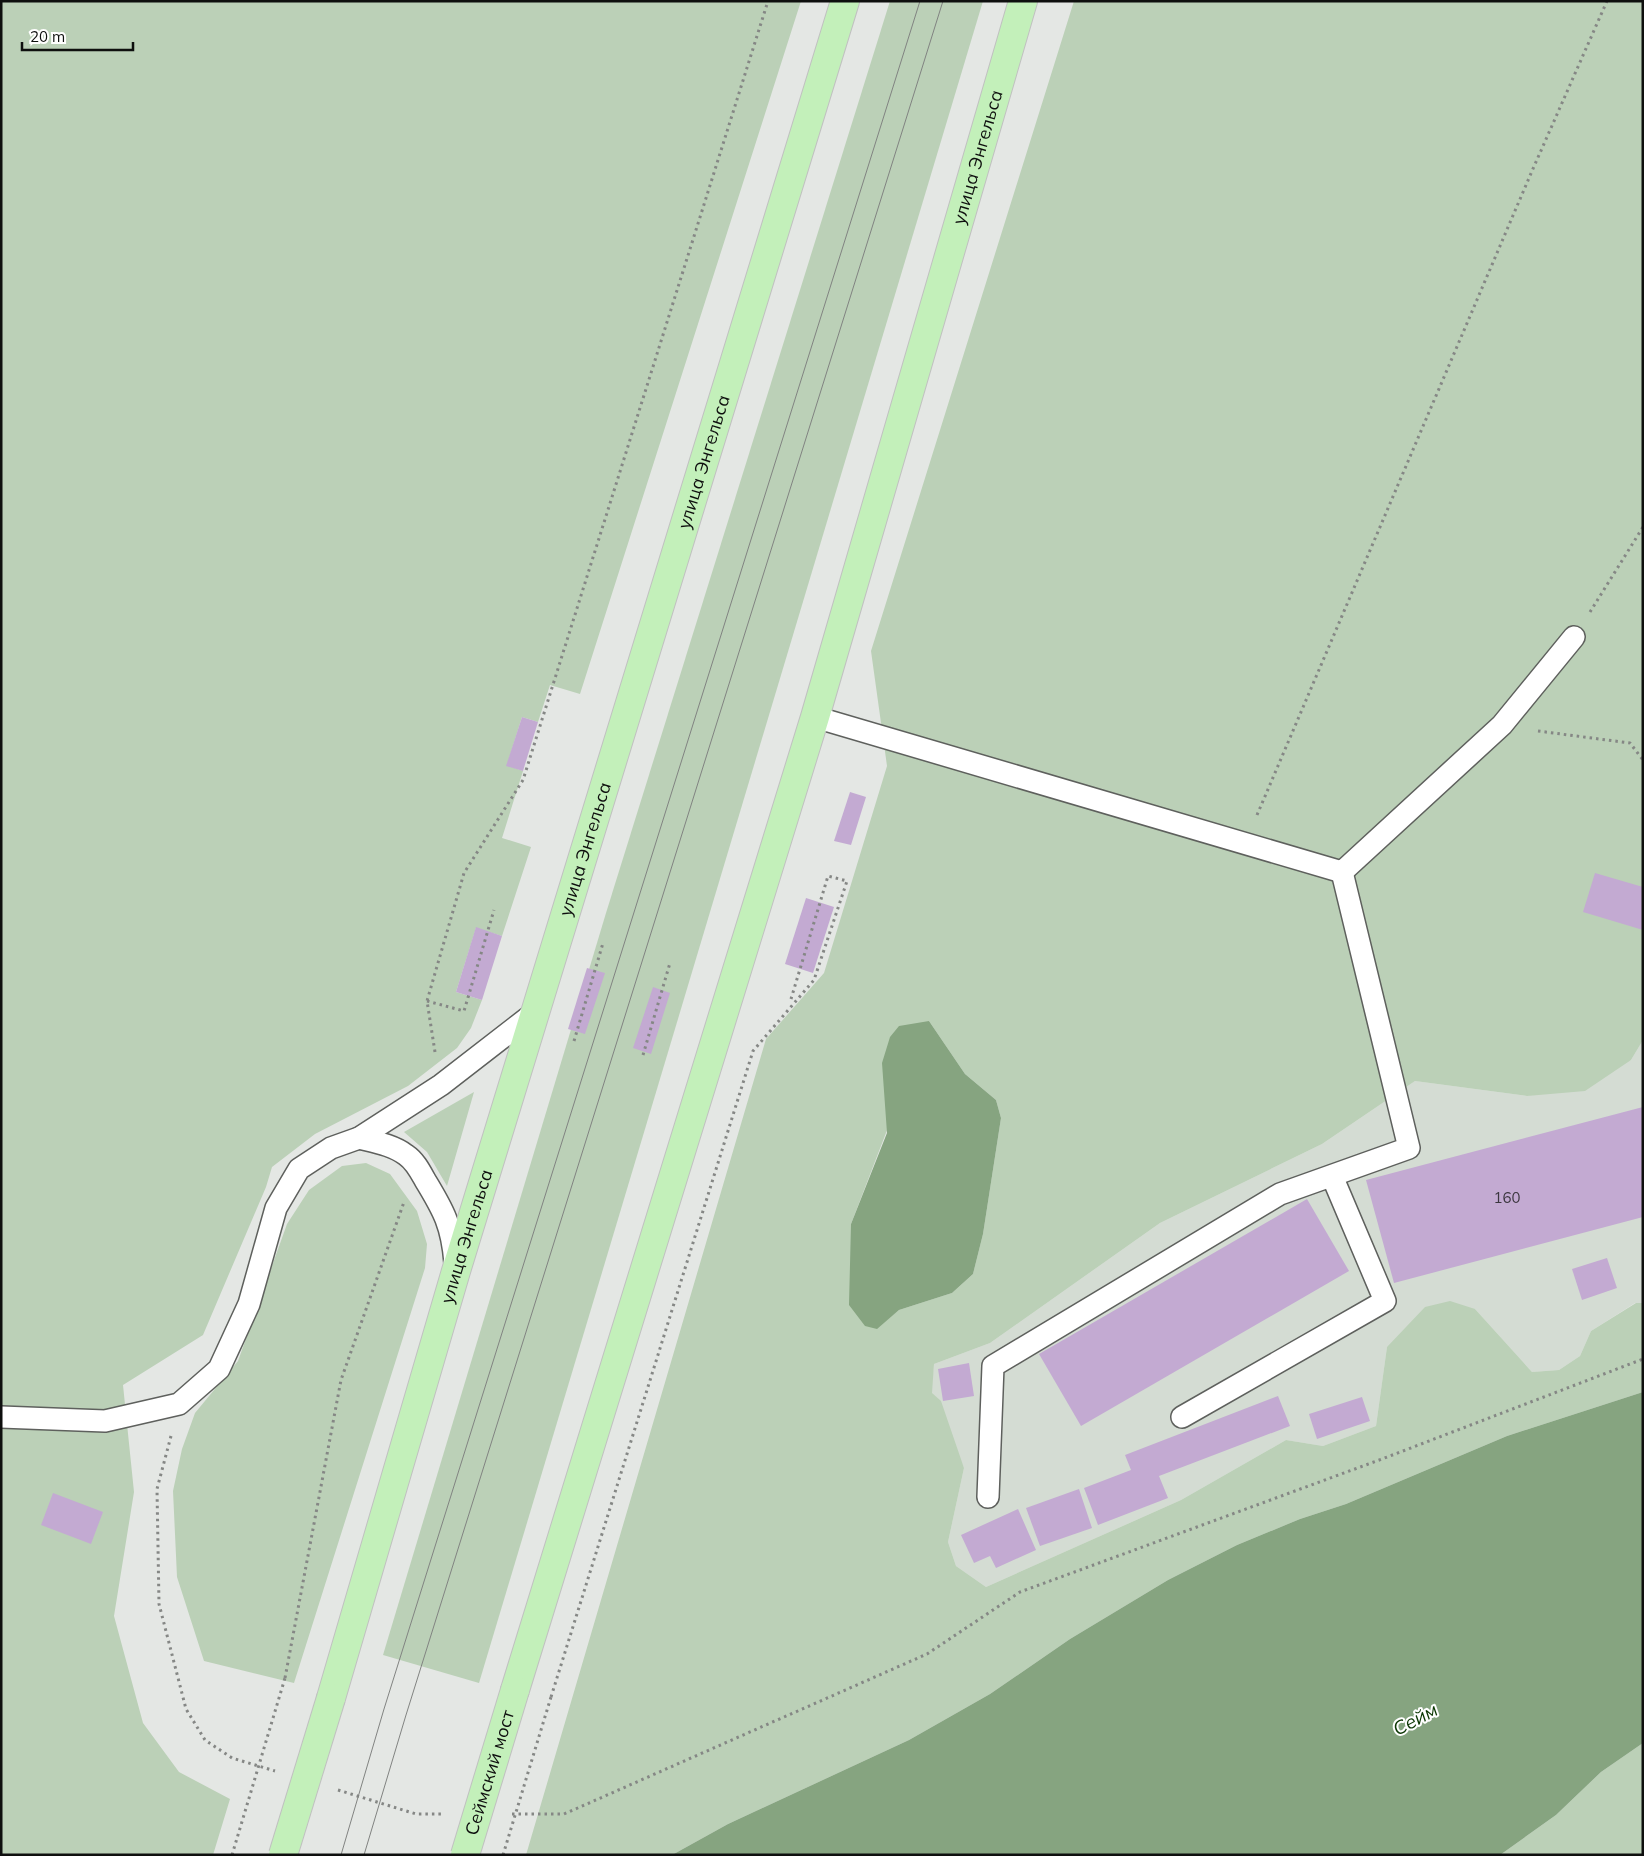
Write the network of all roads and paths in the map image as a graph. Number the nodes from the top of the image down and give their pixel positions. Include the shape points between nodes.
1 (768, 1) edge
2 (846, 1) edge
3 (1023, 1) edge
4 (1607, 1) edge
5 (1643, 527) edge
6 (1574, 637) joint
7 (815, 717) junction
8 (1536, 730) dead end
9 (1643, 760) edge
10 (1245, 843) junction
11 (1342, 872) junction
12 (494, 910) dead end
13 (604, 943) dead end
14 (670, 963) dead end
15 (791, 999) dead end
16 (427, 1001) junction
17 (534, 1013) junction
18 (574, 1040) dead end
19 (643, 1055) dead end
20 (441, 1085) junction
21 (359, 1138) junction
22 (417, 1166) junction
23 (1332, 1176) junction
24 (456, 1270) junction
25 (1643, 1359) edge
26 (179, 1404) junction
27 (1, 1416) edge
28 (1182, 1417) dead end
29 (988, 1497) dead end
30 (515, 1690) joint
31 (278, 1772) dead end
32 (333, 1788) dead end
33 (445, 1814) dead end
34 (505, 1814) dead end
35 (232, 1855) edge
36 (283, 1855) edge
37 (465, 1855) edge
38 (503, 1855) edge

1 - 16 path via 523,780 464,873
2 - 17 main road, улица Энгельса
3 - 7 main road, улица Энгельса
4 - 10 path
5 - 6 path
6 - 11 lane via 1502,725
7 - 10 lane
7 - 30 main road, улица Энгельса
8 - 9 path via 1630,743
10 - 11 lane
11 - 23 lane via 1409,1148
12 - 16 path via 464,1011
13 - 18 path
14 - 19 path
15 - 38 path, bridge via 828,876 847,881 814,980 753,1051
16 - 20 path
17 - 20 lane
17 - 24 main road, улица Энгельса
20 - 21 lane
21 - 22 lane via 396,1148
21 - 26 lane via 331,1148 299,1169 276,1208 249,1304 219,1369
22 - 24 lane via 443,1210 453,1238
22 - 35 path, bridge via 341,1380 285,1678
23 - 28 lane via 1385,1301
23 - 29 lane via 1280,1194 993,1366
24 - 36 main road, улица Энгельса, bridge
25 - 34 path via 1020,1592 927,1654 564,1814
26 - 27 lane via 105,1421
26 - 31 path via 158,1490 159,1604 186,1709 205,1740 232,1758
30 - 37 main road, Сеймский мост, bridge
32 - 33 path via 416,1814

